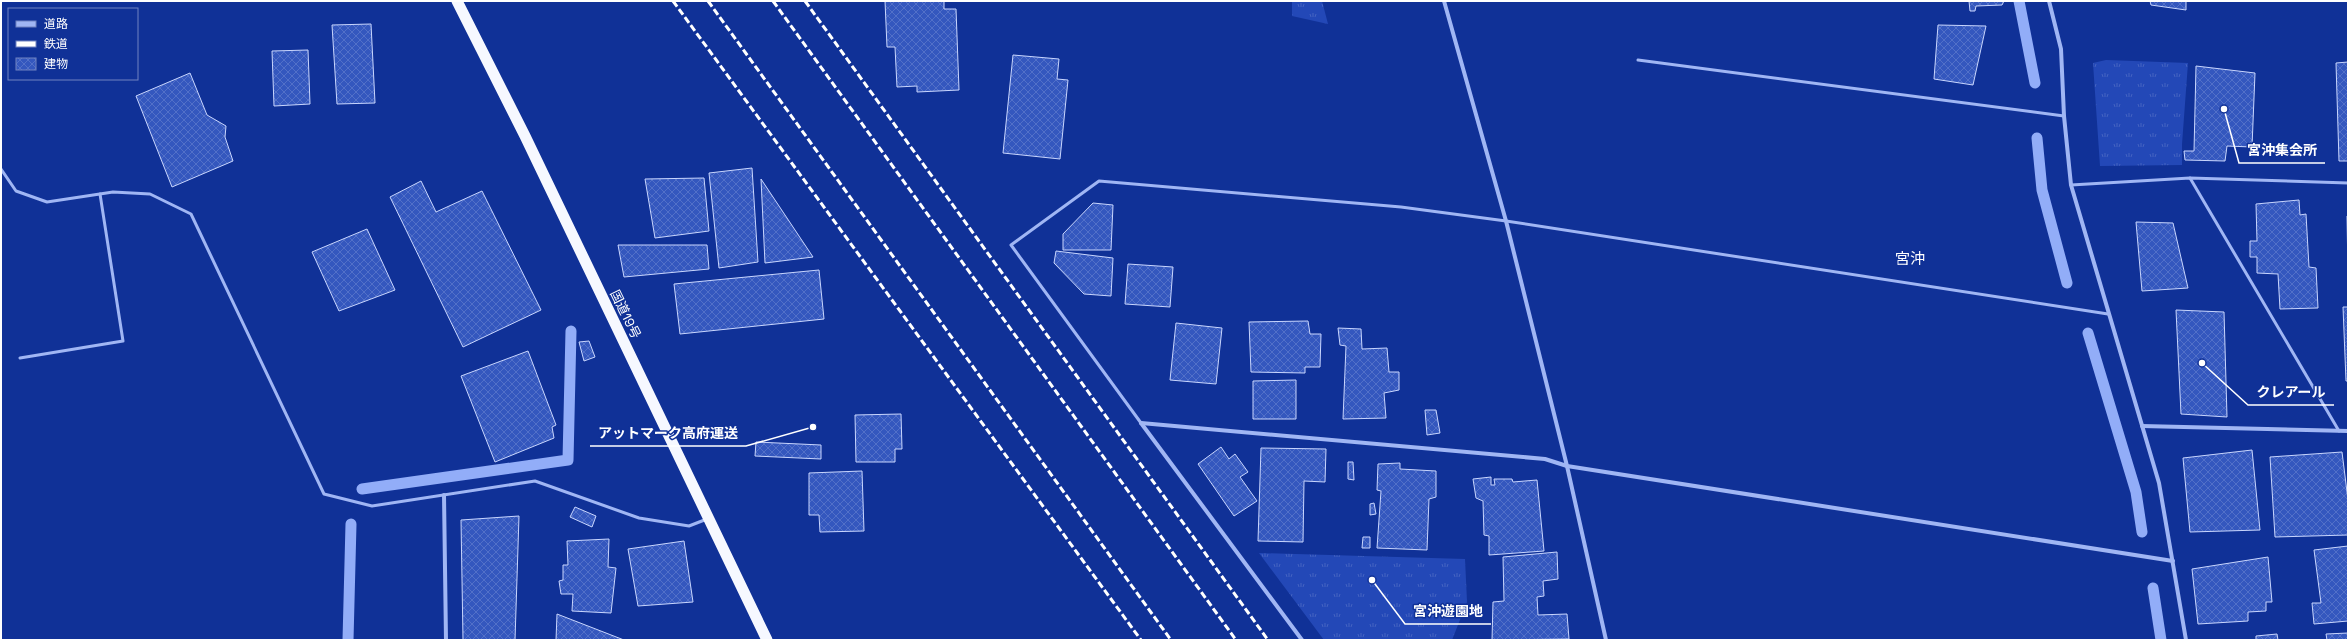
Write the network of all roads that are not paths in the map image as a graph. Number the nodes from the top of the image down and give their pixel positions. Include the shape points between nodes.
1 (457, 1) edge
2 (1444, 1) edge
3 (2049, 1) edge
4 (1638, 60) dead end
5 (2064, 116) junction
6 (1, 170) edge
7 (2190, 178) junction
8 (2348, 183) edge
9 (2071, 185) junction
10 (100, 194) junction
11 (1506, 221) junction
12 (2108, 314) junction
13 (20, 358) dead end
14 (1141, 423) junction
15 (2142, 426) junction
16 (2339, 431) junction
17 (2348, 431) edge
18 (1567, 466) junction
19 (444, 495) junction
20 (709, 519) junction
21 (2172, 561) junction
22 (446, 640) edge
23 (767, 640) edge
24 (1302, 640) edge
25 (1606, 640) edge
26 (2186, 640) edge

1 - 20 highway, 国道19号 via 525,136
2 - 11 street
3 - 5 street via 2061,49
4 - 5 lane
5 - 9 street
6 - 10 lane via 16,191 46,202
7 - 8 lane
7 - 9 lane
7 - 16 lane
9 - 12 street
10 - 13 lane via 123,341
10 - 19 lane via 150,194 191,214 324,494 372,506
11 - 12 lane
11 - 14 lane via 1401,207 1099,181 1011,245
11 - 18 street
12 - 15 street
14 - 18 street via 1545,459
14 - 24 street
15 - 16 street
15 - 21 street via 2159,483
16 - 17 street
18 - 21 street
18 - 25 street
19 - 20 lane via 535,481 639,518 689,526
19 - 22 street
20 - 23 highway, 国道19号
21 - 26 street

